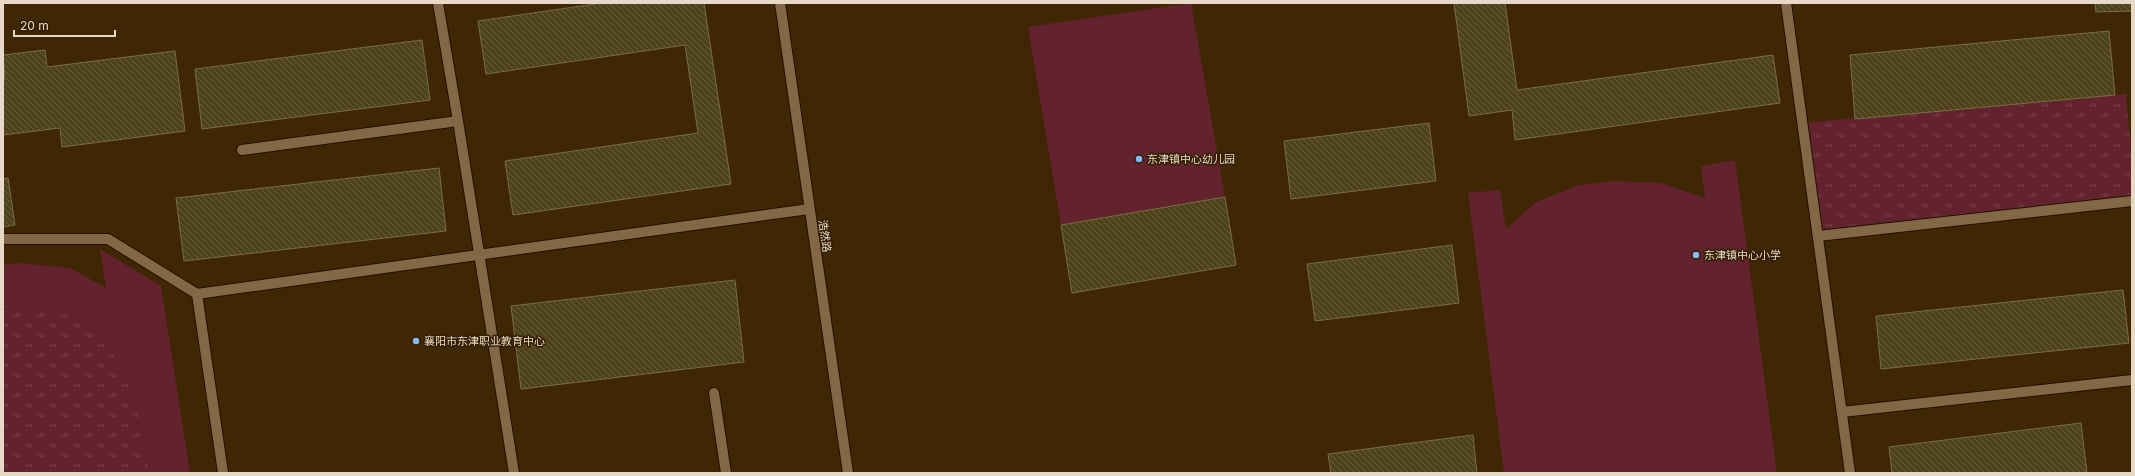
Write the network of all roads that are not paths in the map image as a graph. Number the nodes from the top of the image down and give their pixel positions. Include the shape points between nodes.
1 (438, 3) edge
2 (780, 3) edge
3 (1786, 3) edge
4 (458, 121) junction
5 (242, 150) dead end
6 (2132, 201) edge
7 (809, 209) junction
8 (1818, 236) junction
9 (3, 239) edge
10 (480, 255) junction
11 (196, 294) junction
12 (2132, 380) edge
13 (714, 393) dead end
14 (1842, 412) junction
15 (223, 473) edge
16 (514, 473) edge
17 (726, 473) edge
18 (848, 473) edge
19 (1850, 473) edge

1 - 4 street
2 - 7 street, 浩然路
3 - 8 street
4 - 5 street
4 - 10 street
6 - 8 street
7 - 10 street
7 - 18 street, 浩然路
8 - 14 street
9 - 11 street via 108,239
10 - 11 street
10 - 16 street
11 - 15 street
12 - 14 street
13 - 17 street
14 - 19 street

